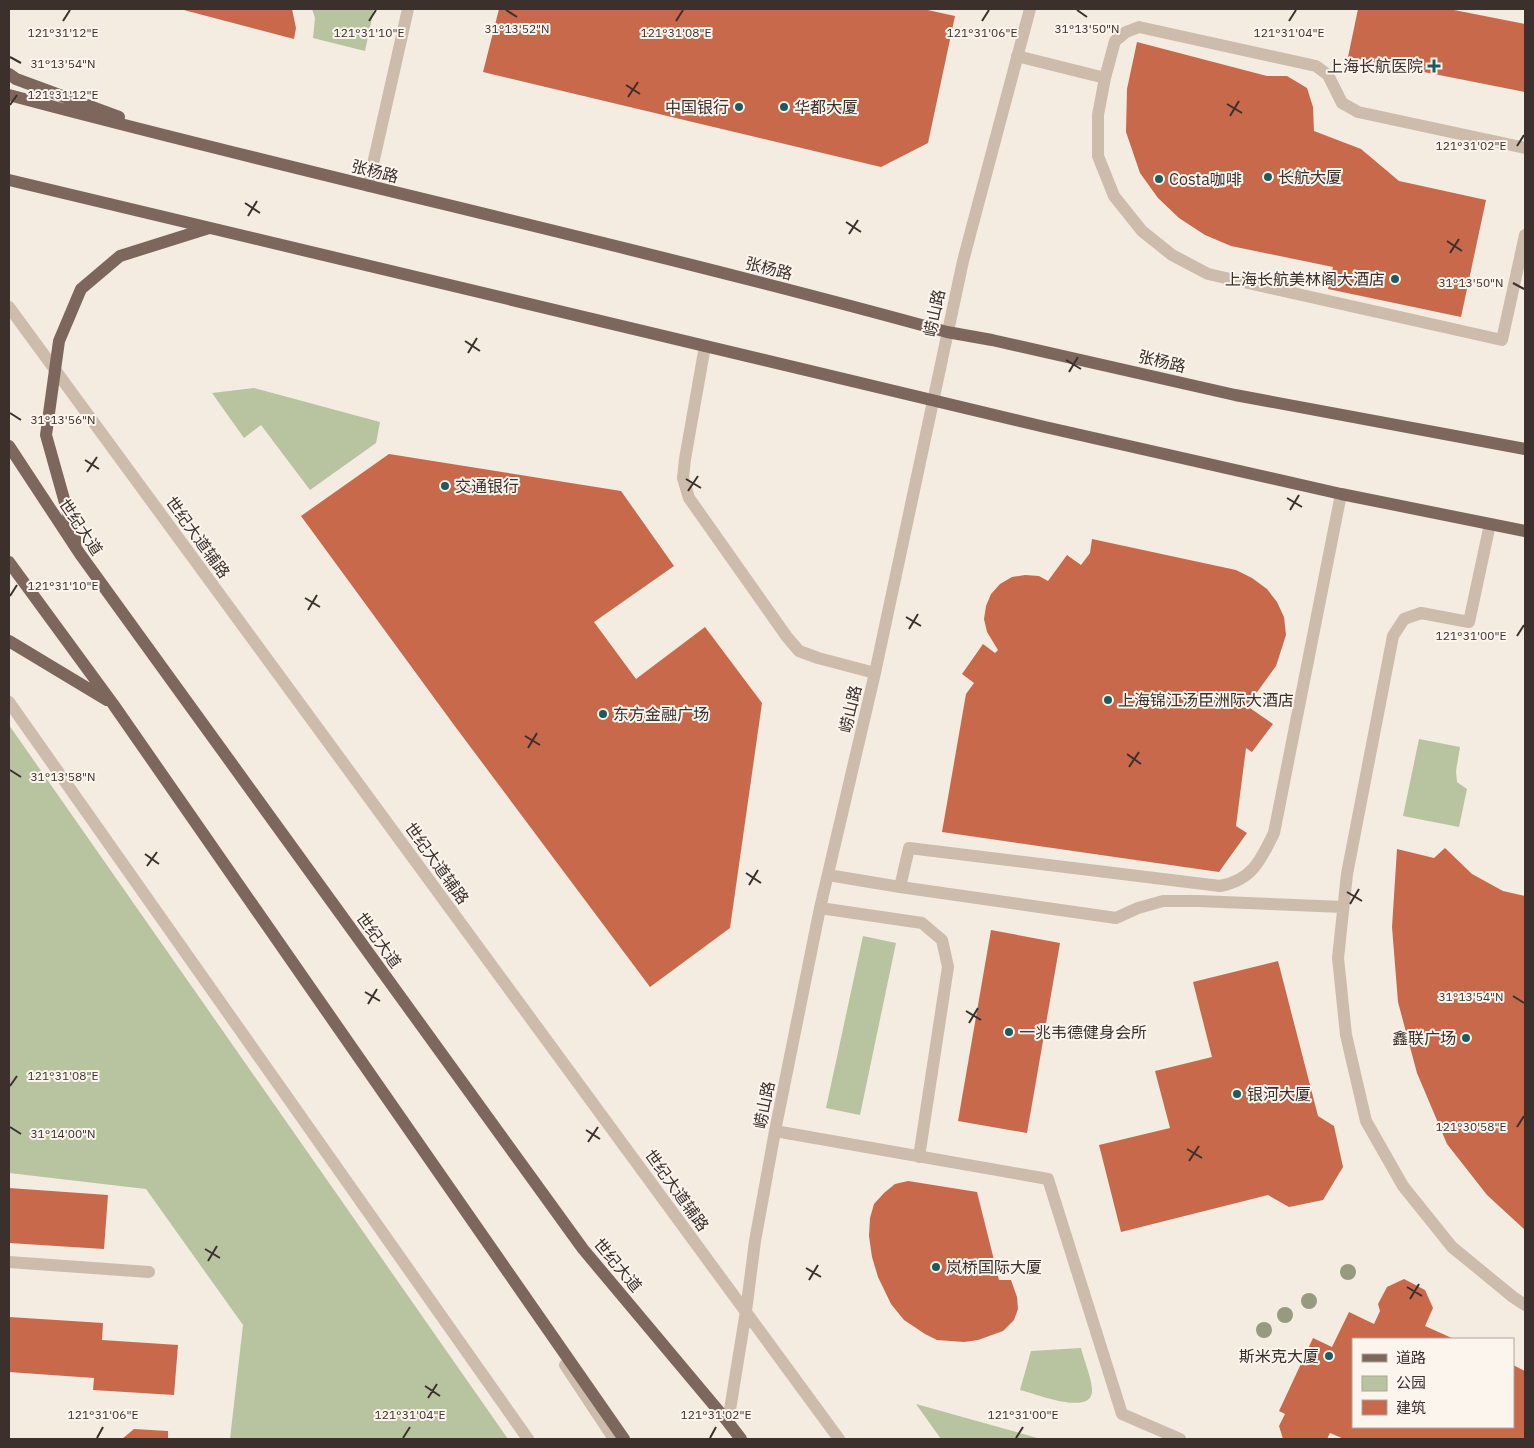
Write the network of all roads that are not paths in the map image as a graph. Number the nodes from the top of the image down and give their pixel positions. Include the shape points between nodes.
1 (408, 9) edge
2 (1030, 9) edge
3 (1017, 56) junction
4 (9, 74) edge
5 (1105, 78) junction
6 (9, 95) edge
7 (190, 142) junction
8 (1525, 148) edge
9 (9, 180) edge
10 (368, 186) junction
11 (209, 228) junction
12 (1525, 235) edge
13 (9, 307) edge
14 (947, 332) junction
15 (705, 346) junction
16 (55, 370) junction
17 (933, 400) junction
18 (9, 446) edge
19 (1525, 449) edge
20 (1341, 494) junction
21 (1490, 524) junction
22 (1525, 531) edge
23 (80, 554) junction
24 (9, 562) edge
25 (9, 641) edge
26 (875, 673) junction
27 (9, 702) edge
28 (113, 704) junction
29 (828, 875) junction
30 (900, 887) junction
31 (1343, 907) junction
32 (820, 908) junction
33 (775, 1131) junction
34 (919, 1156) junction
35 (468, 1214) junction
36 (9, 1262) edge
37 (149, 1272) dead end
38 (1525, 1305) edge
39 (746, 1311) junction
40 (728, 1422) junction
41 (528, 1439) edge
42 (614, 1439) edge
43 (624, 1439) edge
44 (740, 1439) edge
45 (839, 1439) edge
46 (1180, 1439) edge

1 - 10 street
2 - 3 street, 崂山路
3 - 5 street
3 - 14 street, 崂山路
4 - 7 main road via 16,80
5 - 8 street via 1115,41 1139,27 1316,66 1328,75 1342,103 1358,112
5 - 12 street via 1098,115 1098,156 1114,196 1142,230 1172,255 1208,274 1502,340
6 - 7 main road, 张杨路
7 - 10 main road, 张杨路
9 - 11 main road
10 - 14 main road, 张杨路 via 594,240
11 - 15 main road
11 - 16 main road via 120,256 81,289 59,341
13 - 16 street, 世纪大道辅路
14 - 17 street, 崂山路
14 - 19 main road, 张杨路 via 1235,395
15 - 17 main road
15 - 26 street via 685,459 683,478 689,498 799,651
16 - 23 main road via 46,436
16 - 39 street, 世纪大道辅路
17 - 20 main road
17 - 26 street, 崂山路
18 - 23 main road, 世纪大道
20 - 21 main road
20 - 30 street via 1274,833 1262,859 1245,877 1233,884 1220,886 909,848
21 - 22 main road
21 - 31 street via 1469,622 1421,613 1404,619 1393,636 1348,864
23 - 40 main road, 世纪大道 via 583,1249
24 - 28 main road
25 - 28 main road
26 - 29 street, 崂山路
27 - 41 street
28 - 35 main road
29 - 30 street
29 - 32 street, 崂山路
30 - 31 street via 1116,918 1163,902
31 - 38 street via 1338,958 1346,1035 1366,1121 1403,1186 1452,1247
32 - 33 street, 崂山路
32 - 34 street via 922,923 942,940 948,967
33 - 34 street
33 - 39 street, 崂山路
34 - 46 street via 1048,1179 1122,1414
35 - 42 street
35 - 43 main road
36 - 37 street
39 - 40 street, 崂山路
39 - 45 street, 世纪大道辅路
40 - 44 main road, 世纪大道

